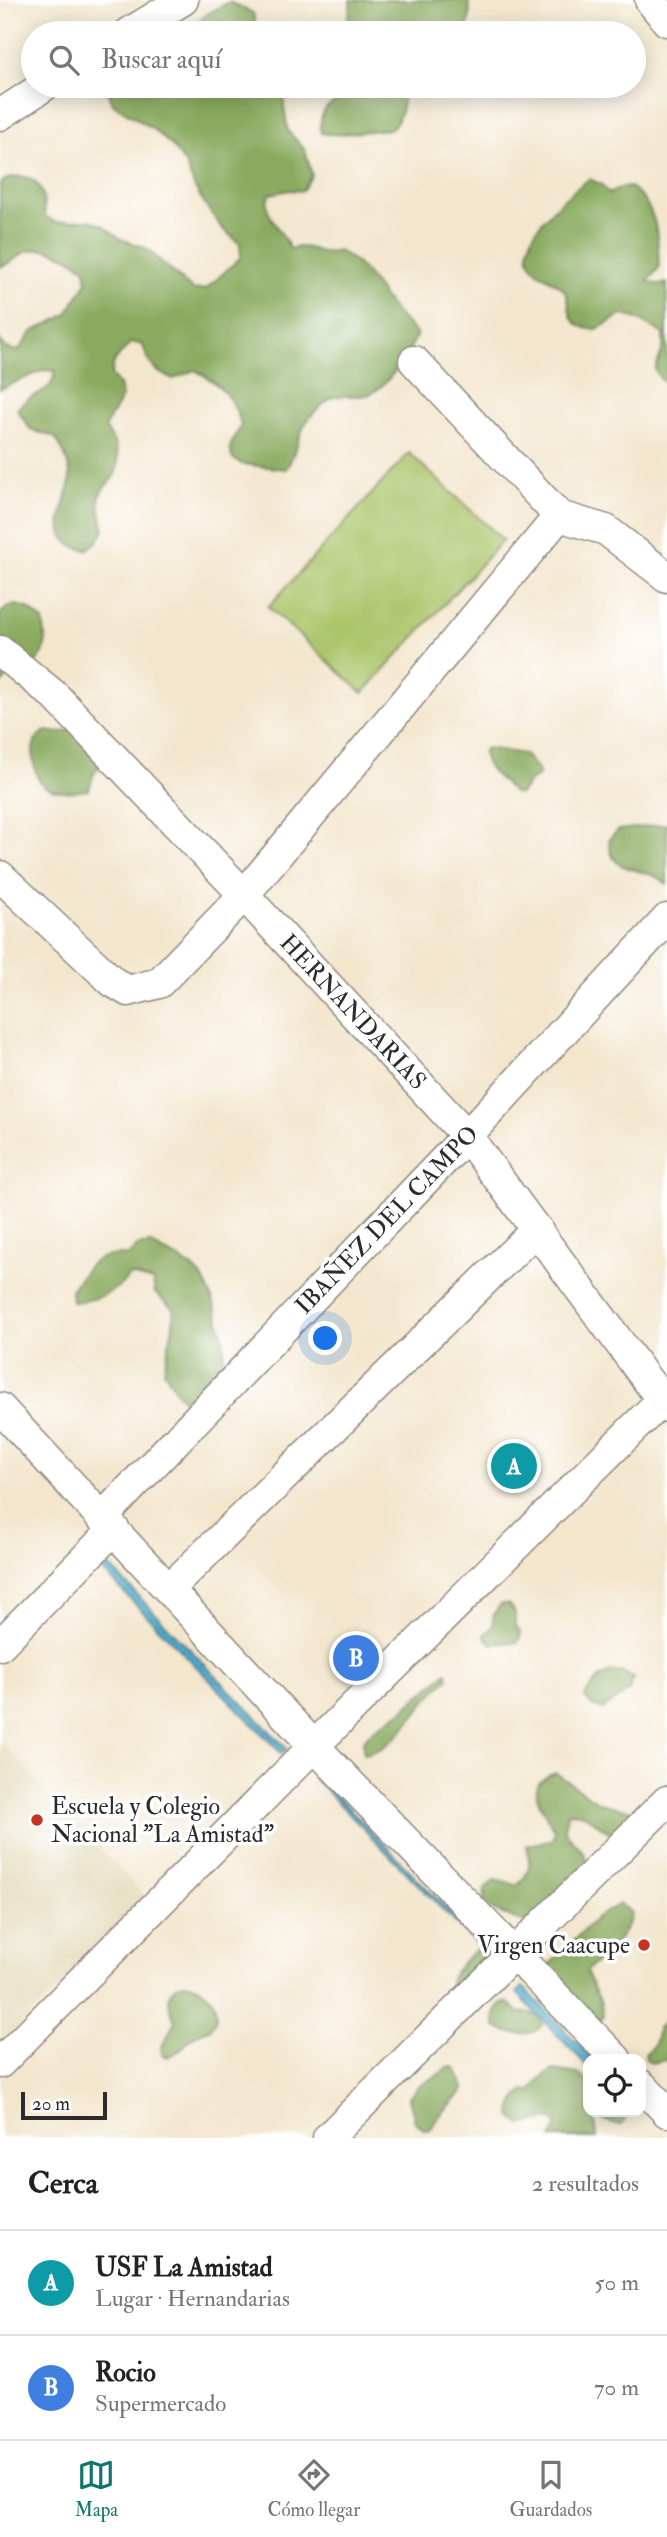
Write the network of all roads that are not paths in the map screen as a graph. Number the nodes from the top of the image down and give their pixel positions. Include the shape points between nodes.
1 (183, 0) edge
2 (650, 0) edge
3 (149, 21) edge
4 (667, 21) edge
5 (26, 98) edge
6 (0, 115) edge
7 (414, 361) dead end
8 (559, 516) junction
9 (667, 577) edge
10 (0, 651) edge
11 (0, 876) edge
12 (244, 895) junction
13 (667, 919) edge
14 (467, 1136) junction
15 (537, 1228) junction
16 (665, 1403) edge
17 (0, 1408) edge
18 (109, 1523) junction
19 (169, 1589) junction
20 (0, 1645) edge
21 (314, 1746) junction
22 (667, 1801) edge
23 (514, 1952) junction
24 (611, 2054) edge
25 (0, 2063) edge
26 (646, 2090) edge
27 (667, 2112) edge
28 (328, 2138) edge

1 - 3 street
2 - 4 street
5 - 6 street
7 - 8 street
8 - 9 street via 606,530
8 - 12 street
10 - 12 street, HERNANDARIAS via 55,696
11 - 12 street via 128,991 159,983
12 - 14 street, HERNANDARIAS
13 - 14 street, IBAÑEZ DEL CAMPO
14 - 15 street, HERNANDARIAS
14 - 18 street, IBAÑEZ DEL CAMPO
15 - 16 street, HERNANDARIAS
15 - 19 street
16 - 21 street
17 - 18 street
18 - 19 street
18 - 20 street, IBAÑEZ DEL CAMPO
19 - 21 street
21 - 23 street
21 - 25 street
22 - 23 street
23 - 24 street
23 - 28 street
26 - 27 street

